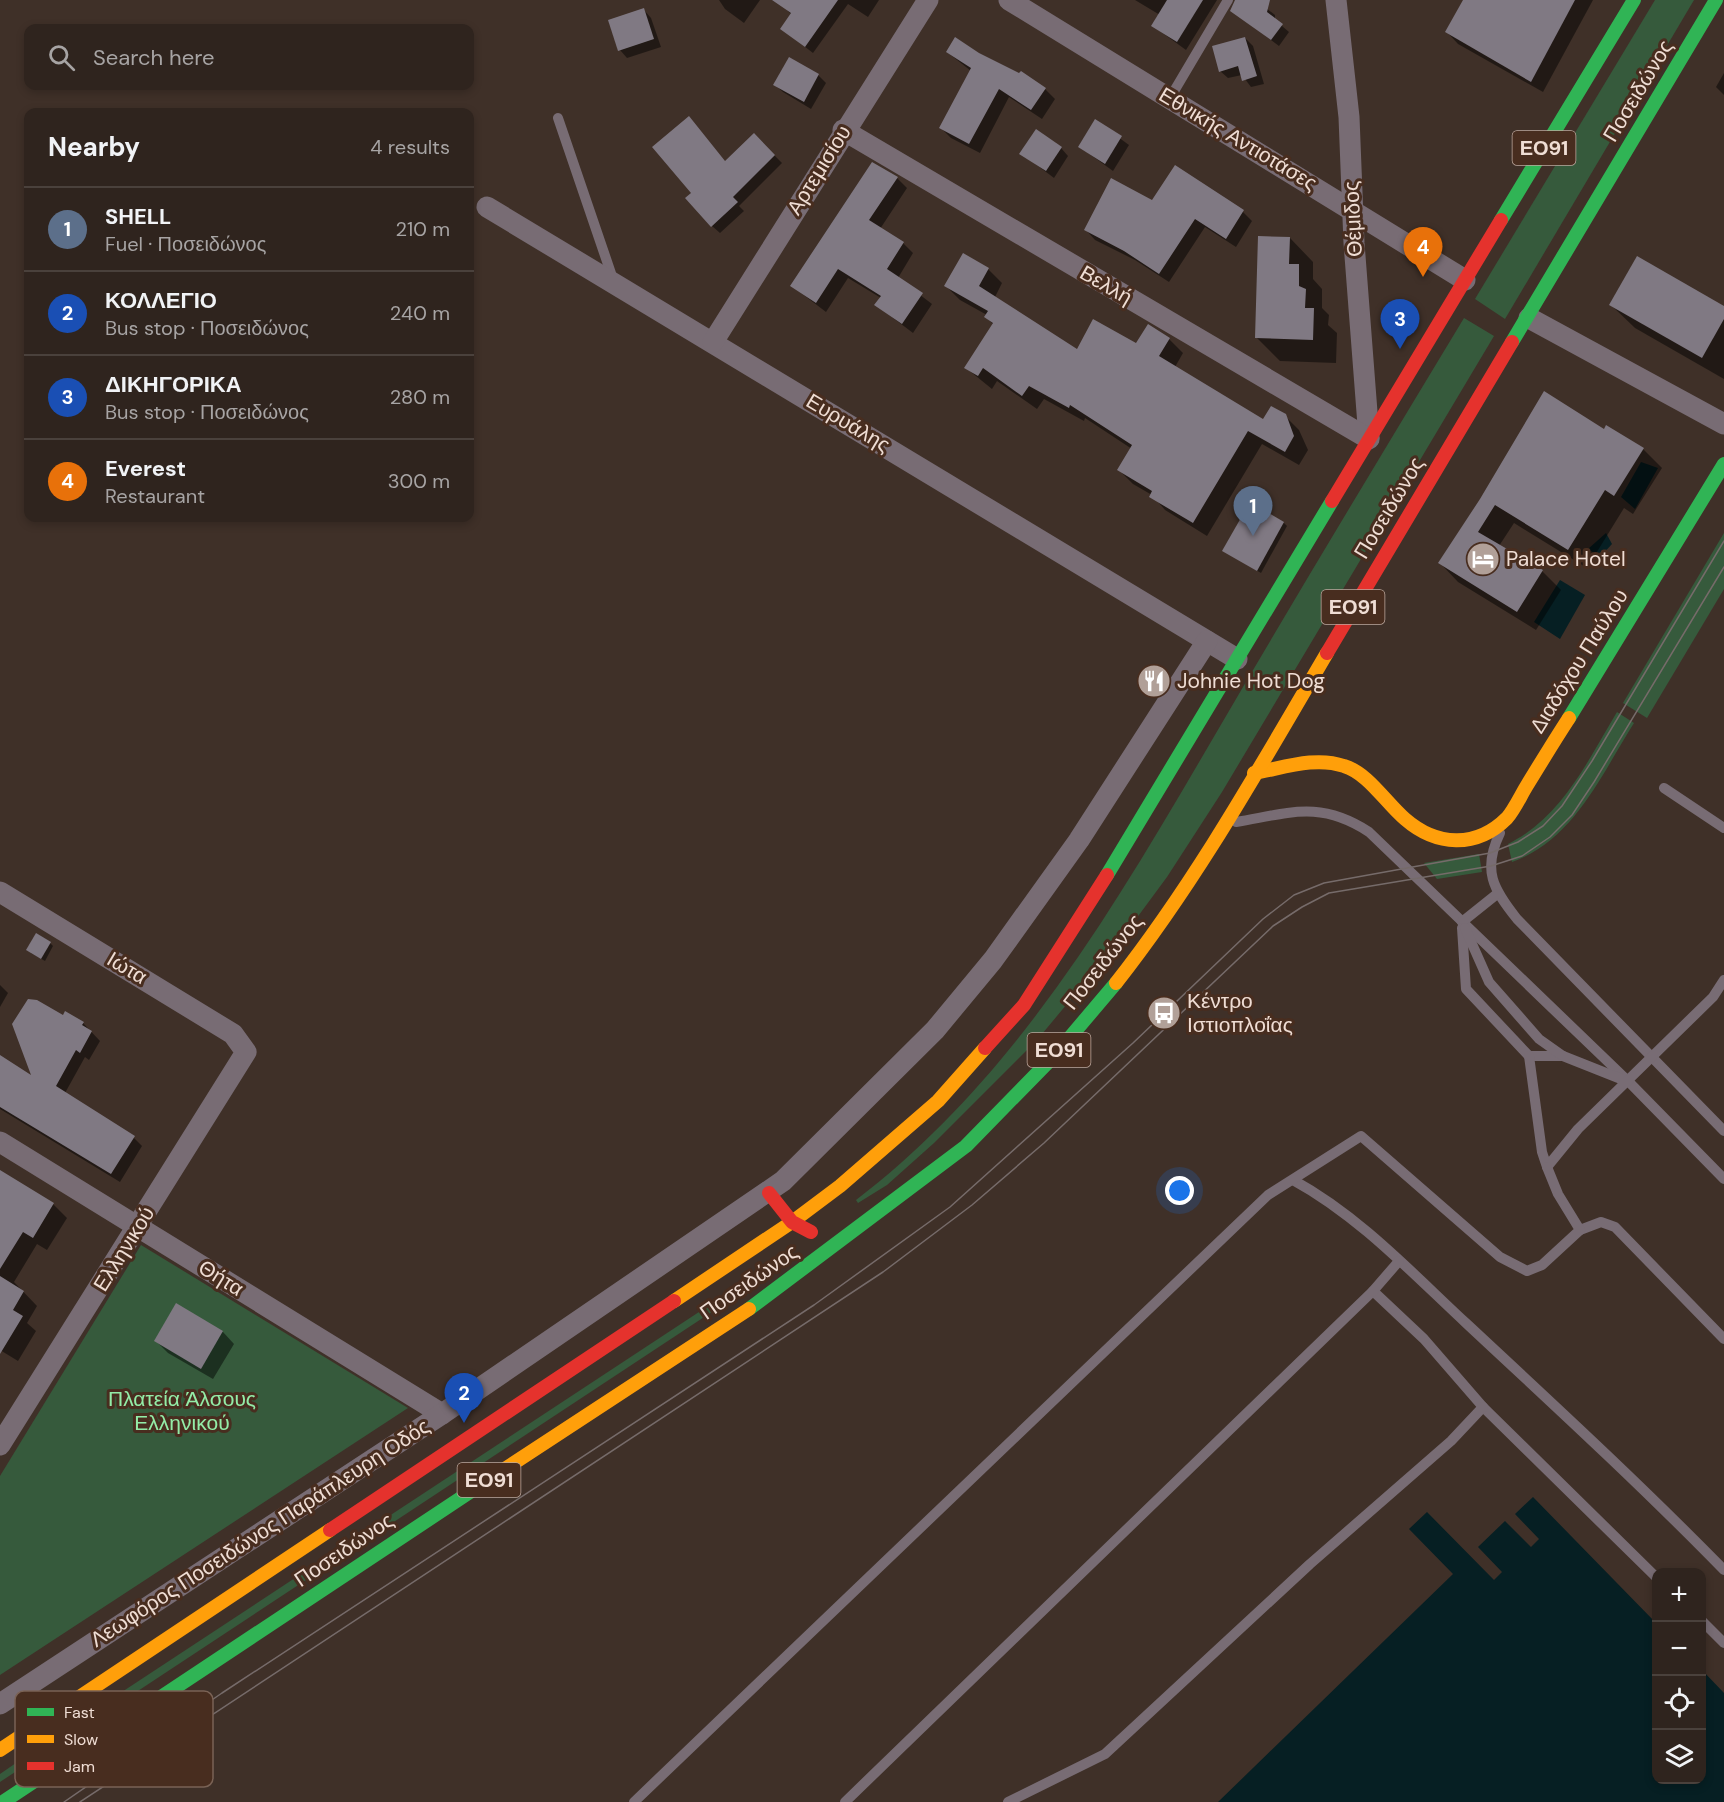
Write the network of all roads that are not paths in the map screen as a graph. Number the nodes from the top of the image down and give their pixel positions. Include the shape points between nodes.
1 (927, 0) edge
2 (1009, 0) edge
3 (1228, 0) edge
4 (1336, 0) edge
5 (1634, 0) edge
6 (1716, 0) edge
7 (1170, 98) junction
8 (558, 118) dead end
9 (843, 130) junction
10 (487, 207) dead end
11 (1352, 209) junction
12 (1465, 280) junction
13 (614, 284) junction
14 (1529, 318) junction
15 (713, 342) junction
16 (1724, 424) edge
17 (1369, 439) junction
18 (1724, 464) edge
19 (1207, 641) junction
20 (1237, 659) junction
21 (1254, 773) junction
22 (1664, 788) dead end
23 (1507, 818) junction
24 (1226, 823) junction
25 (1724, 828) edge
26 (0, 892) edge
27 (1497, 894) junction
28 (1462, 922) junction
29 (1724, 980) edge
30 (246, 1052) joint
31 (1529, 1056) junction
32 (1563, 1056) junction
33 (1651, 1057) junction
34 (1628, 1081) junction
35 (1724, 1131) edge
36 (0, 1142) edge
37 (1547, 1167) junction
38 (1724, 1179) edge
39 (1293, 1180) junction
40 (769, 1193) junction
41 (792, 1222) junction
42 (139, 1226) junction
43 (1580, 1230) junction
44 (836, 1246) junction
45 (1399, 1261) junction
46 (1373, 1291) junction
47 (1724, 1339) edge
48 (1483, 1407) junction
49 (442, 1414) junction
50 (0, 1445) edge
51 (1724, 1570) edge
52 (1652, 1573) edge
53 (1702, 1622) edge
54 (1724, 1643) edge
55 (20, 1691) edge
56 (88, 1691) edge
57 (170, 1691) edge
58 (15, 1694) edge
59 (0, 1704) edge
60 (15, 1740) edge
61 (0, 1750) edge
62 (26, 1787) edge
63 (3, 1802) edge
64 (634, 1802) edge
65 (845, 1802) edge
66 (1008, 1802) edge

1 - 9 street, Αρτεμισίου
2 - 7 street, Εθνικής Αντιοτάσες
3 - 7 lane
4 - 11 street, Θέμιδος via 1349,117
5 - 12 main road, Ποσειδώνος / ΕΟ91
6 - 14 main road, Ποσειδώνος / ΕΟ91
7 - 11 street, Εθνικής Αντιοτάσες
8 - 13 lane
9 - 15 street, Αρτεμισίου
9 - 17 street, Βελλή
10 - 13 street, Ευρυάλης
11 - 12 street, Εθνικής Αντιοτάσες
11 - 17 street, Θέμιδος
12 - 17 main road, Ποσειδώνος / ΕΟ91
13 - 15 street, Ευρυάλης
14 - 16 street
14 - 21 main road, Ποσειδώνος / ΕΟ91
15 - 19 street, Ευρυάλης
17 - 20 main road, Ποσειδώνος / ΕΟ91
18 - 23 main road, Διαδόχου Παύλου
19 - 20 street, Ευρυάλης
19 - 40 street, Λεωφόρος Ποσειδώνος Παράπλευρη Οδός via 1079,840 993,960 936,1030
20 - 41 main road, Ποσειδώνος / ΕΟ91 via 1024,1005 938,1101
21 - 23 main road via 1332,762 1347,766 1420,833 1442,841 1474,840
21 - 24 main road, Ποσειδώνος / ΕΟ91
22 - 25 lane
23 - 27 lane via 1490,853
24 - 28 lane via 1306,810 1338,815 1369,832
24 - 44 main road, Ποσειδώνος / ΕΟ91 via 1144,947 1055,1055 966,1146
26 - 30 street, Ιώτα via 233,1034
27 - 28 lane
27 - 33 lane via 1517,920
28 - 31 lane via 1466,989
28 - 32 lane via 1489,982 1539,1039
28 - 34 lane
29 - 33 lane via 1713,997
30 - 42 street, Ελληνικού
31 - 32 lane
31 - 37 lane
32 - 34 lane
33 - 34 lane
33 - 35 lane
34 - 37 lane via 1578,1129
34 - 38 lane
36 - 42 street, Θήτα
37 - 43 lane
39 - 43 lane via 1361,1136 1520,1270 1542,1264
39 - 45 lane via 1337,1207
39 - 64 lane via 1268,1195
40 - 41 main road
40 - 49 street, Λεωφόρος Ποσειδώνος Παράπλευρη Οδός
41 - 44 main road
41 - 56 main road, Ποσειδώνος / ΕΟ91
42 - 49 street, Θήτα
42 - 50 street, Ελληνικού
43 - 47 lane via 1601,1222 1615,1227
44 - 57 main road, Ποσειδώνος / ΕΟ91 via 735,1320
45 - 46 lane
45 - 51 lane via 1638,1483
46 - 48 lane via 1424,1339
46 - 65 lane
48 - 52 lane
48 - 66 lane via 1451,1441 1310,1564 1105,1754
49 - 55 street, Λεωφόρος Ποσειδώνος Παράπλευρη Οδός
53 - 54 lane
58 - 59 street, Λεωφόρος Ποσειδώνος Παράπλευρη Οδός
60 - 61 main road, Ποσειδώνος / ΕΟ91
62 - 63 main road, Ποσειδώνος / ΕΟ91

